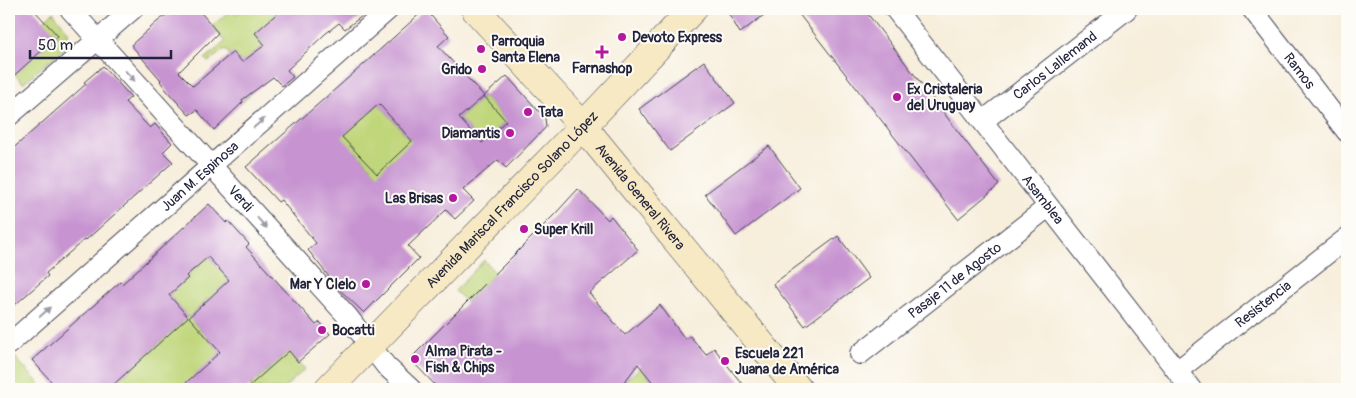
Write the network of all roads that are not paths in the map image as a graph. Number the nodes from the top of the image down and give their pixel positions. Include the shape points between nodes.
1 (70, 9) edge
2 (133, 9) edge
3 (389, 9) edge
4 (475, 9) edge
5 (694, 9) edge
6 (895, 9) edge
7 (1127, 9) edge
8 (1252, 9) edge
9 (98, 39) junction
10 (9, 116) edge
11 (983, 121) junction
12 (583, 126) junction
13 (1347, 132) edge
14 (211, 166) junction
15 (1048, 207) junction
16 (1347, 238) edge
17 (9, 344) edge
18 (370, 345) junction
19 (860, 354) dead end
20 (1178, 372) junction
21 (328, 389) edge
22 (411, 389) edge
23 (798, 389) edge
24 (1191, 389) edge

1 - 9 street, Verdi
2 - 9 street
14 -> 3 street, Juan M. Espinosa
4 - 12 street, Avenida General Rivera
5 - 12 street, Avenida Mariscal Francisco Solano López
6 - 11 street, Asamblea
7 - 11 street, Carlos Lallemand
8 - 13 street, Ramos
9 - 10 street
9 -> 14 street, Verdi
11 - 15 street, Asamblea
12 - 18 street, Avenida Mariscal Francisco Solano López
12 - 23 street, Avenida General Rivera
17 -> 14 street, Juan M. Espinosa
14 -> 18 street, Verdi via 348,316
15 - 19 street, Pasaje 11 de Agosto
15 - 20 street, Asamblea
16 - 20 street, Resistencia
18 - 21 street, Avenida Mariscal Francisco Solano López
18 - 22 street, Verdi via 386,366
20 - 24 street, Asamblea

